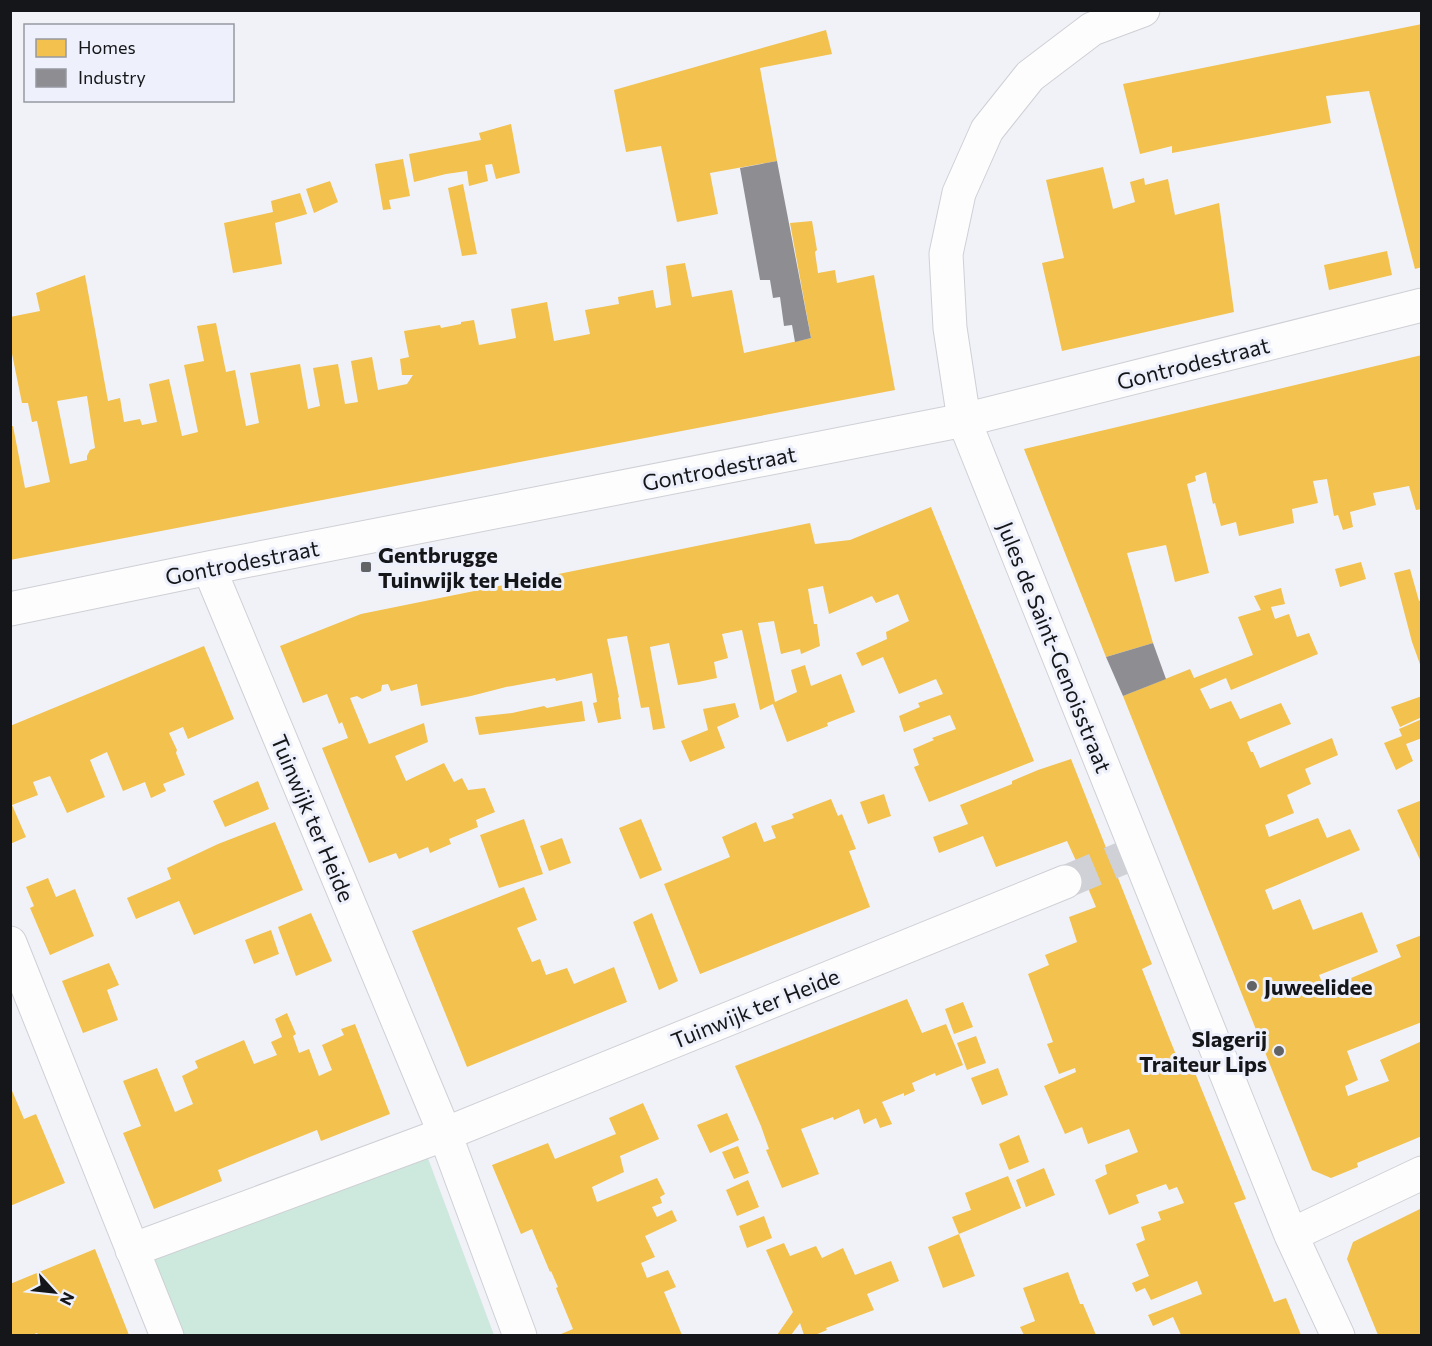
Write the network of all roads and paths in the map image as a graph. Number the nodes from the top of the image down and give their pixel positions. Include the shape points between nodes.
1 (1143, 10) edge
2 (1422, 305) edge
3 (964, 420) junction
4 (209, 568) junction
5 (10, 609) edge
6 (1065, 882) tunnel mouth
7 (10, 943) edge
8 (445, 1134) junction
9 (1422, 1173) edge
10 (1291, 1235) junction
11 (132, 1250) junction
12 (167, 1335) edge
13 (520, 1335) edge
14 (1338, 1335) edge

1 - 3 street, Jules de Saint-Genoisstraat via 1092,29 1030,76 987,130 963,182 946,254 950,328
2 - 3 street, Gontrodestraat
3 - 4 street, Gontrodestraat
3 - 10 street, Jules de Saint-Genoisstraat
4 - 5 street, Gontrodestraat
4 - 8 street, Tuinwijk ter Heide
6 - 8 street, Tuinwijk ter Heide
7 - 11 street
8 - 11 street, Tuinwijk ter Heide
8 - 13 street, Tuinwijk ter Heide
9 - 10 street
10 - 14 street, Jules de Saint-Genoisstraat
11 - 12 street

